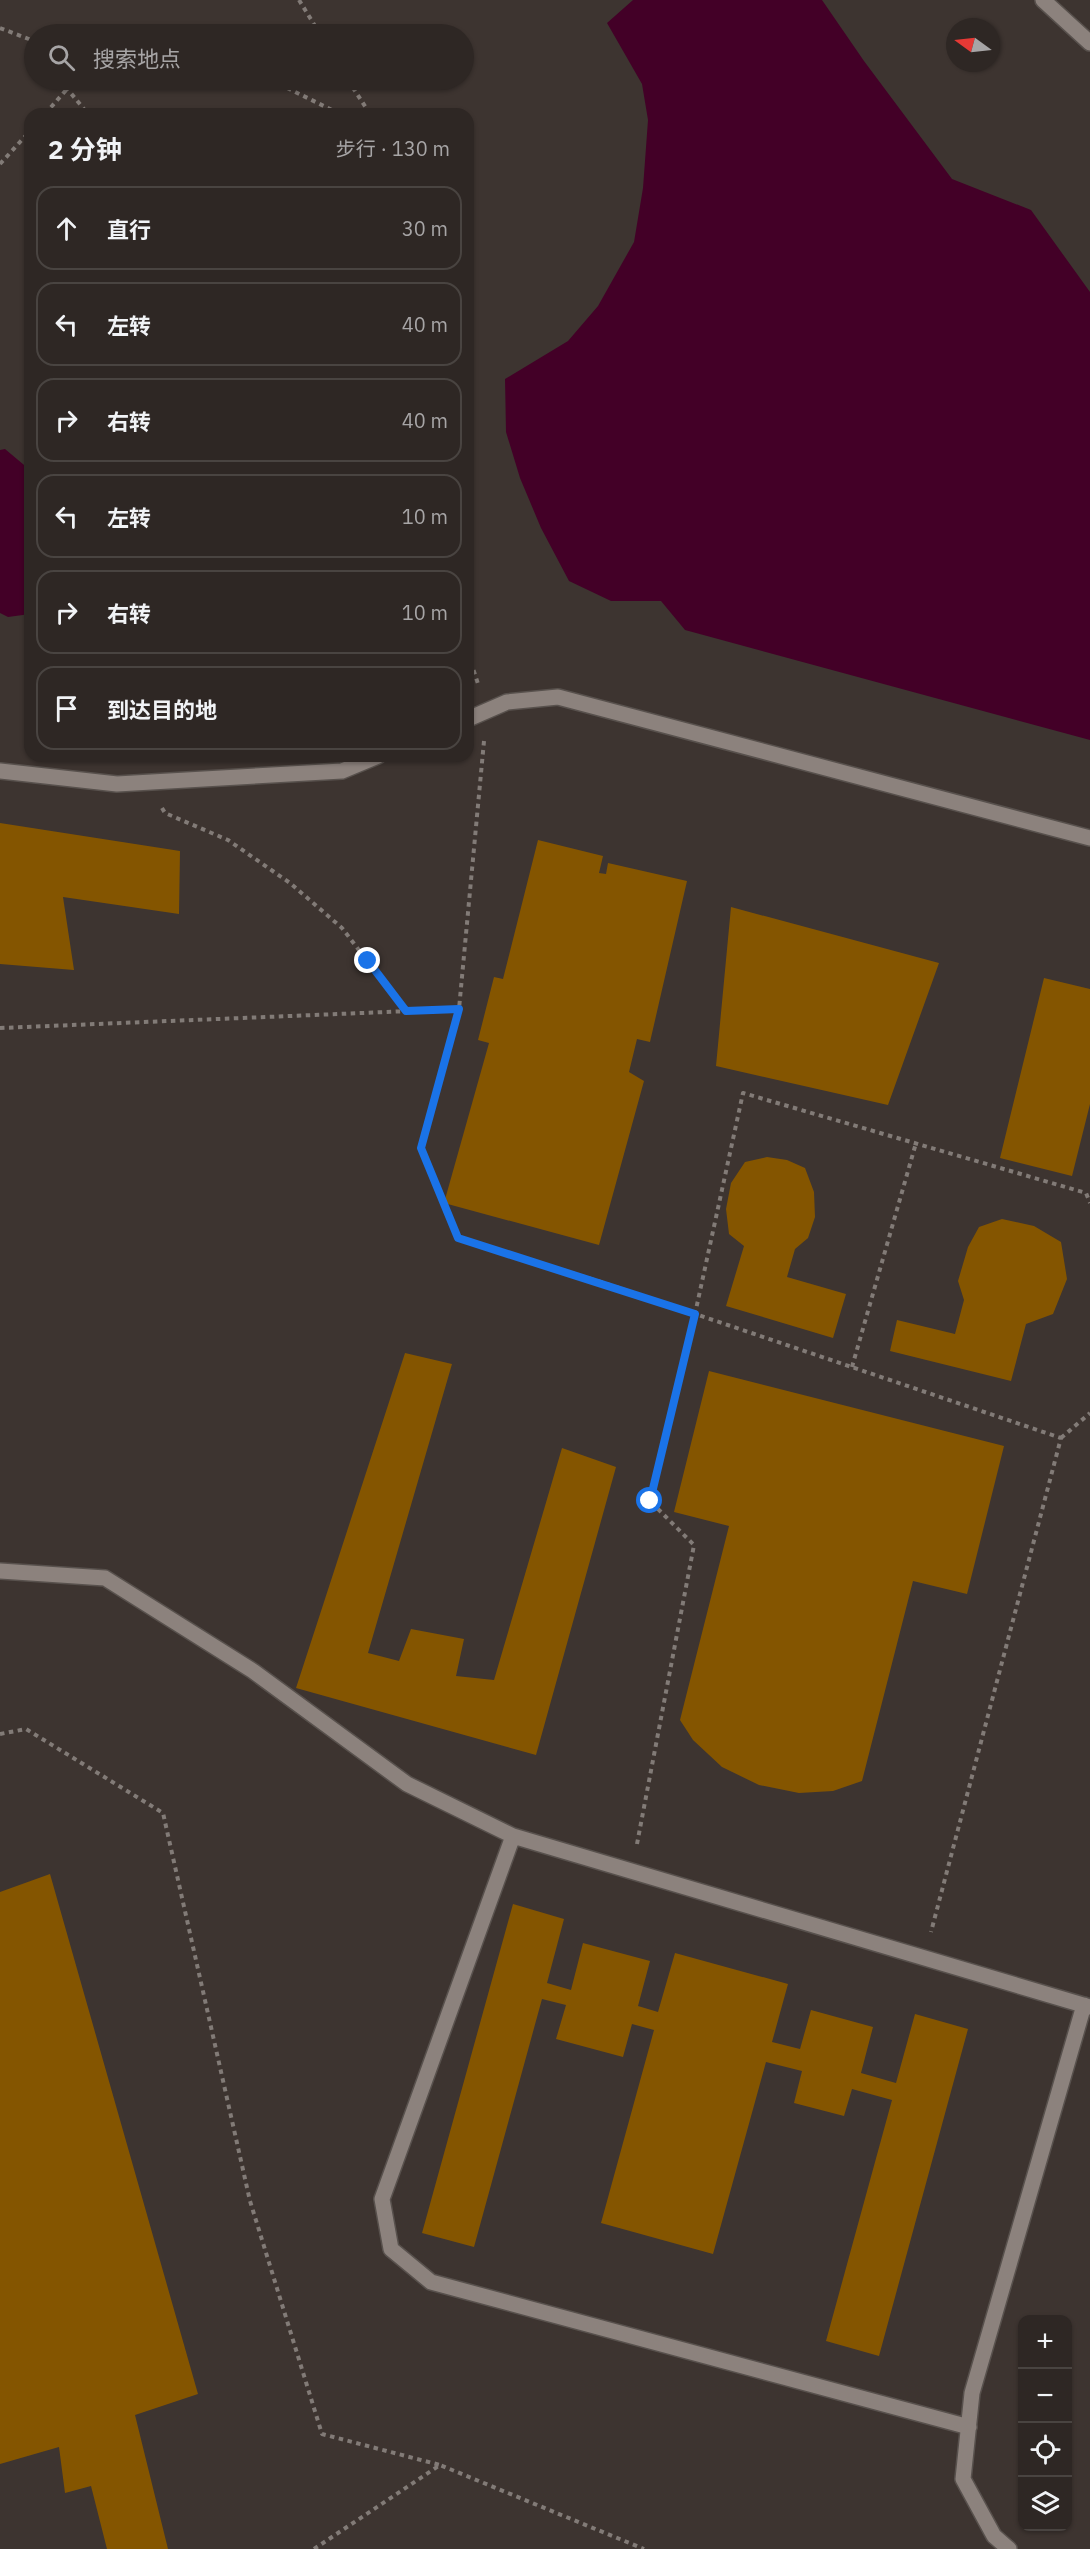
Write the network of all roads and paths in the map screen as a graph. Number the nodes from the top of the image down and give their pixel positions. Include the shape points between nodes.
1 (299, 0) edge
2 (1043, 0) edge
3 (314, 24) edge
4 (0, 28) edge
5 (24, 37) edge
6 (1090, 43) edge
7 (66, 90) edge
8 (68, 90) edge
9 (291, 90) edge
10 (354, 90) edge
11 (50, 108) edge
12 (83, 108) edge
13 (328, 108) edge
14 (366, 108) edge
15 (24, 138) edge
16 (0, 164) edge
17 (487, 711) junction
18 (474, 716) edge
19 (364, 762) edge
20 (0, 771) edge
21 (148, 783) junction
22 (1090, 838) edge
23 (459, 1009) junction
24 (406, 1011) junction
25 (0, 1028) edge
26 (916, 1143) junction
27 (1090, 1203) edge
28 (695, 1314) junction
29 (852, 1367) junction
30 (1090, 1413) edge
31 (1061, 1438) junction
32 (0, 1570) edge
33 (0, 1734) edge
34 (513, 1836) junction
35 (632, 1871) junction
36 (924, 1958) junction
37 (1087, 2006) edge
38 (969, 2427) junction
39 (440, 2465) junction
40 (314, 2549) edge
41 (644, 2549) edge
42 (1009, 2549) edge

1 - 3 path
2 - 6 street
4 - 5 path
7 - 11 path
8 - 12 path
9 - 13 path
10 - 14 path
15 - 16 path
17 - 18 street
17 - 22 street via 507,702 558,696
17 - 23 path
19 - 21 street via 342,771
20 - 21 street via 117,784
21 - 24 path via 165,813 228,840 290,883 342,928
23 - 24 path
23 - 28 path via 421,1148 458,1238
24 - 25 path
26 - 27 path via 1086,1192
26 - 28 path via 743,1093
26 - 29 path
28 - 29 path
28 - 35 path via 650,1501 694,1545
29 - 31 path
30 - 31 path
31 - 36 path
32 - 34 street via 105,1578 253,1671 407,1784
33 - 39 path via 26,1729 163,1813 250,2200 322,2434
34 - 35 street
34 - 38 street via 382,2199 391,2249 431,2282
35 - 36 street
36 - 37 street
37 - 38 street via 972,2393
38 - 42 street via 963,2479 994,2536
39 - 40 path
39 - 41 path

